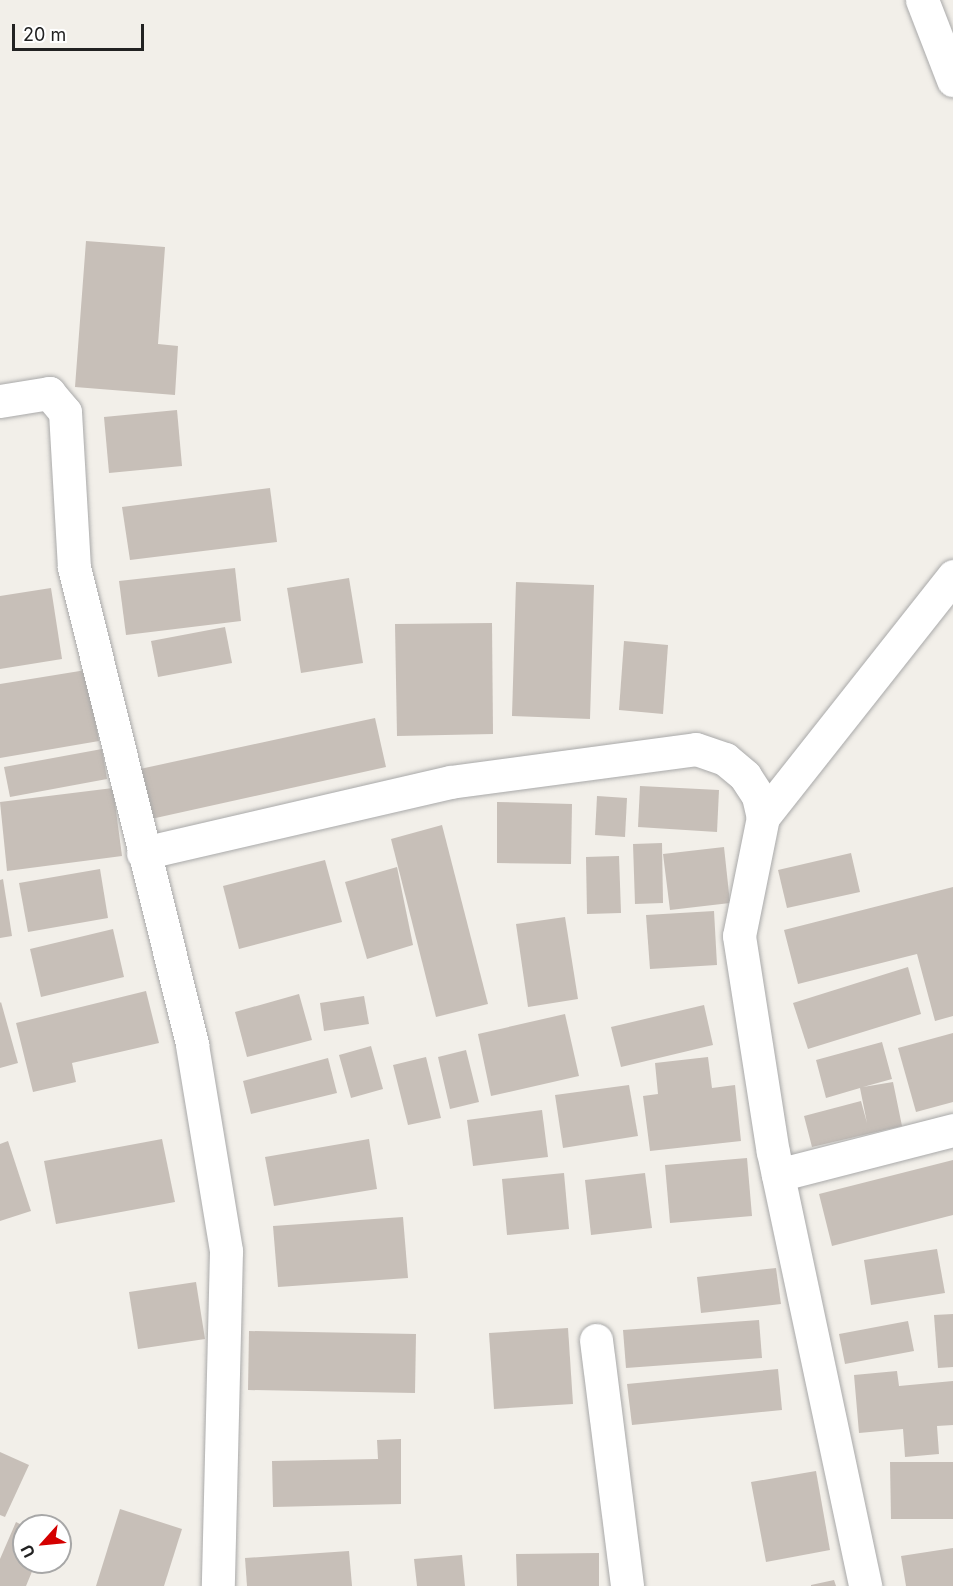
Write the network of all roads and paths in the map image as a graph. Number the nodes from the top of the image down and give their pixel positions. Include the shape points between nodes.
1 (922, 0) edge
2 (953, 80) edge
3 (0, 401) edge
4 (953, 576) edge
5 (763, 817) junction
6 (143, 853) junction
7 (953, 1130) edge
8 (778, 1175) junction
9 (596, 1340) dead end
10 (218, 1586) edge
11 (627, 1586) edge
12 (865, 1586) edge

1 - 2 street
3 - 6 street via 49,393 65,412 74,567
4 - 5 street
5 - 6 street via 759,796 745,776 725,759 696,749 450,782
5 - 8 street via 740,936
6 - 10 street via 192,1045 226,1251
7 - 8 street
8 - 12 street
9 - 11 street

